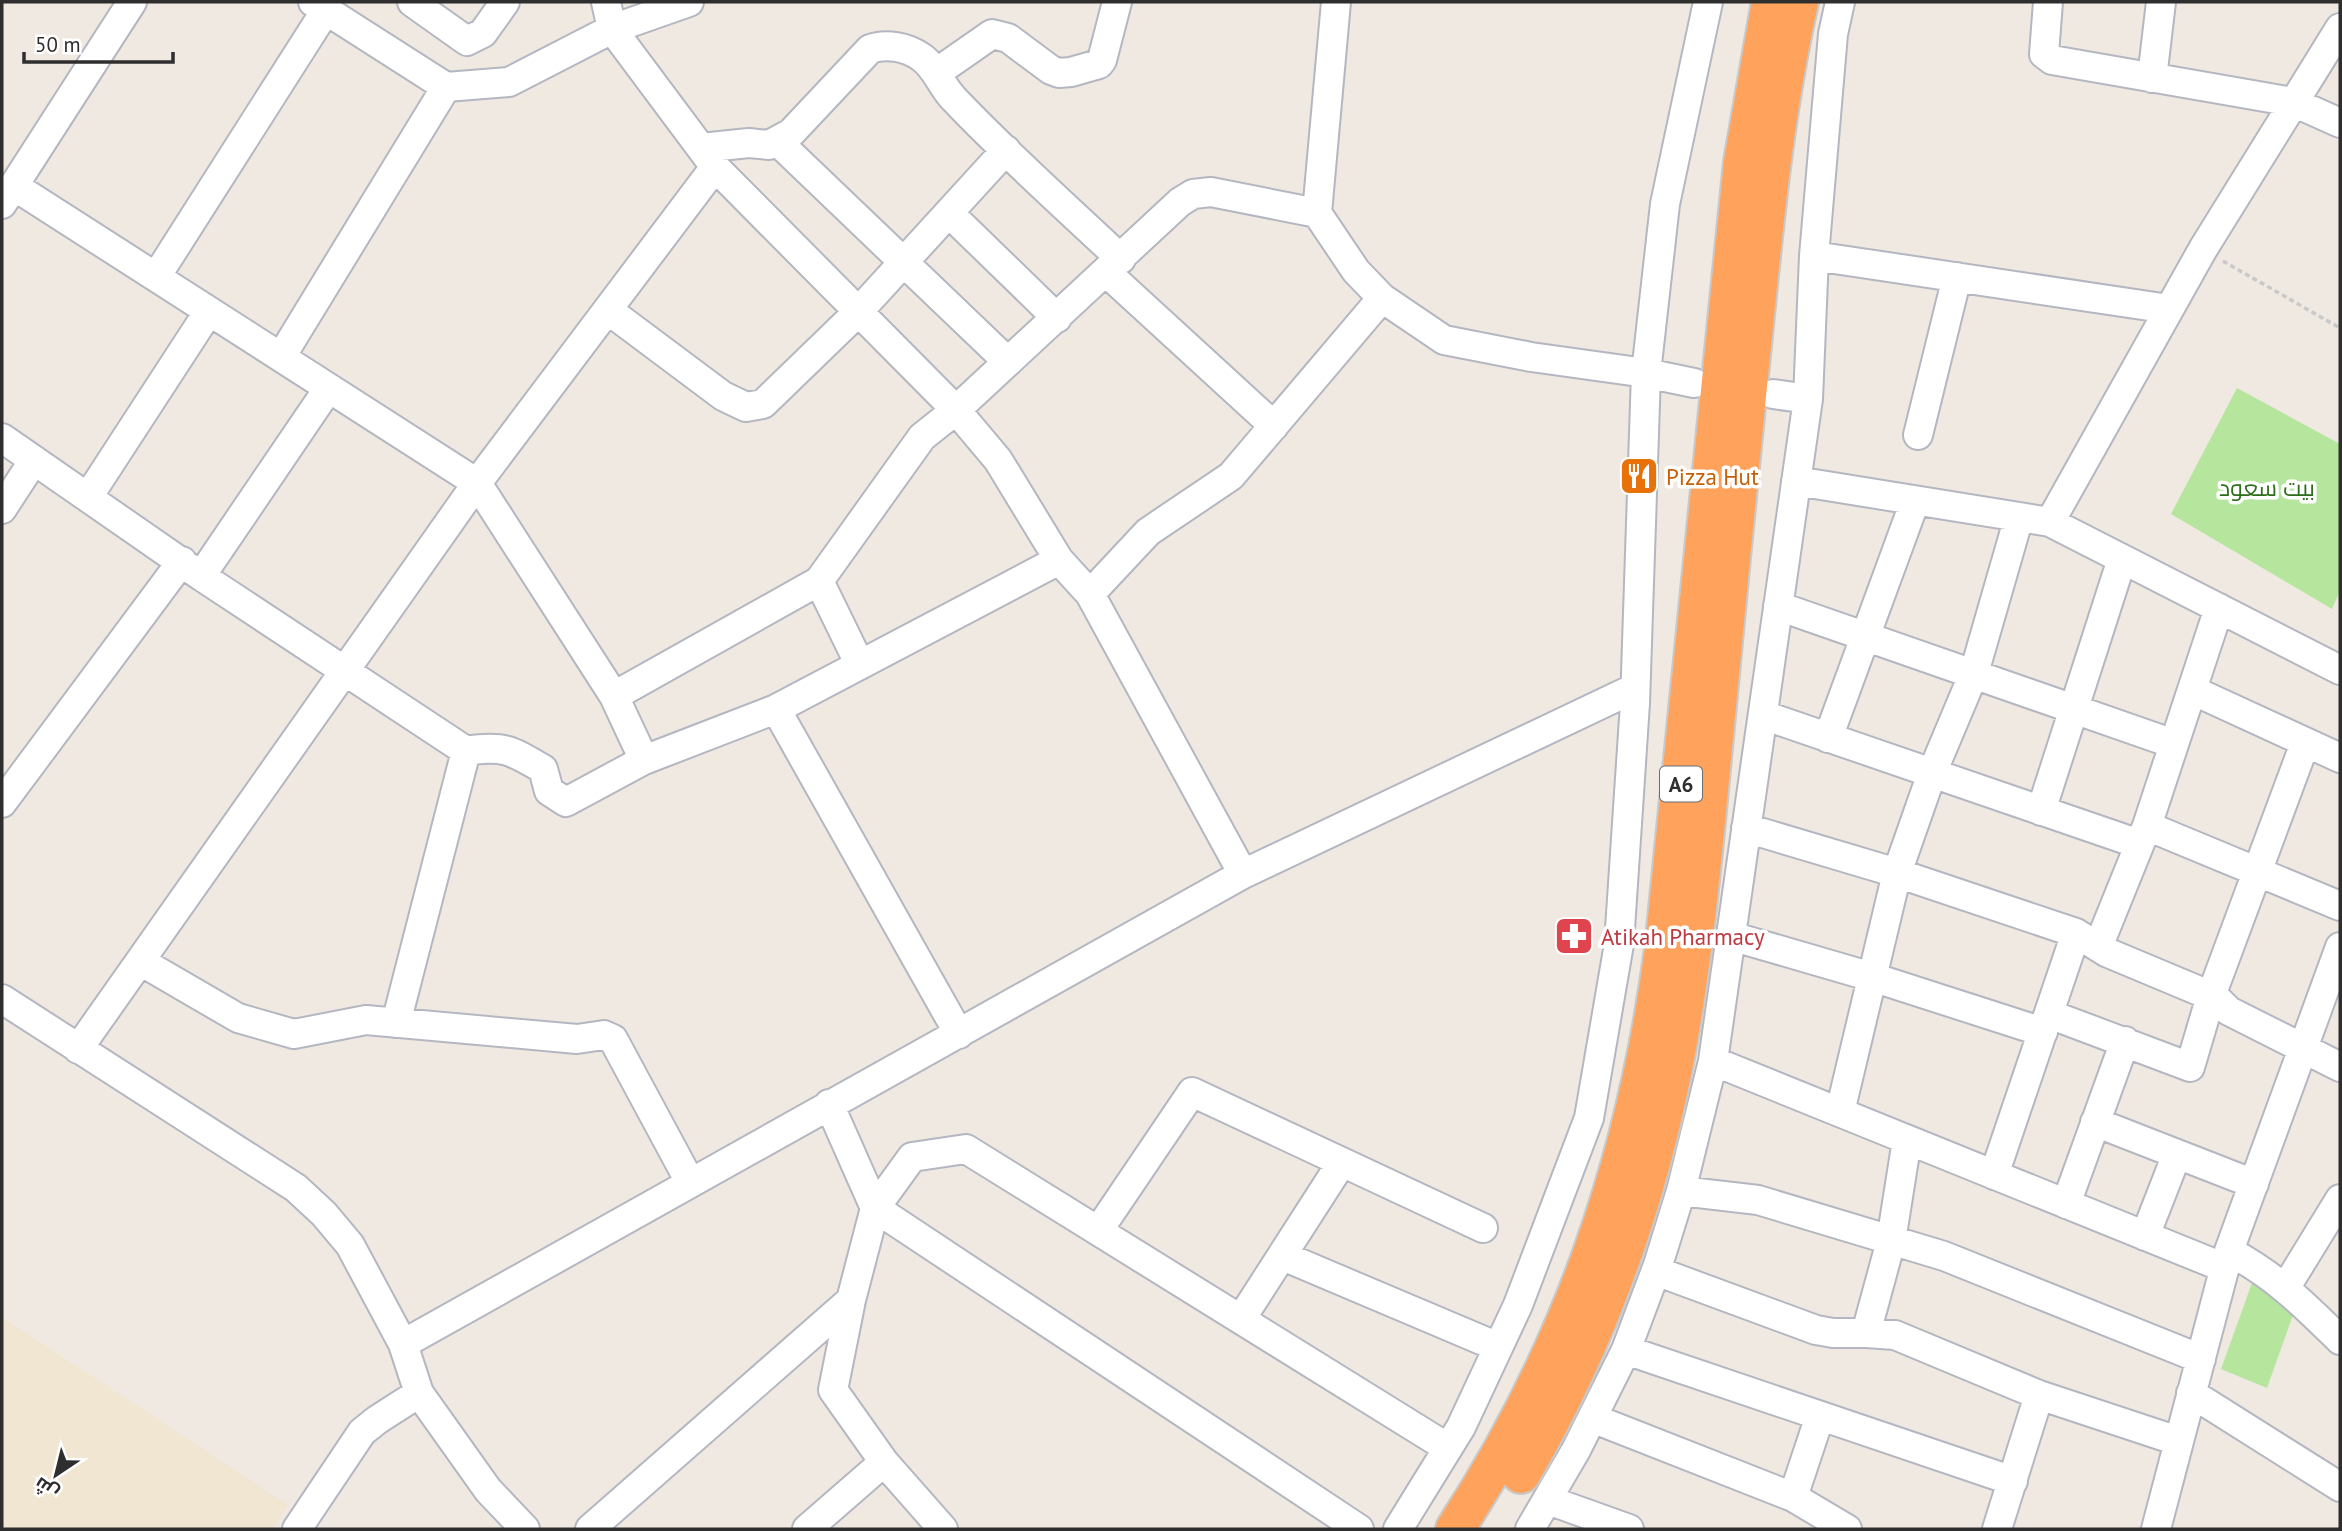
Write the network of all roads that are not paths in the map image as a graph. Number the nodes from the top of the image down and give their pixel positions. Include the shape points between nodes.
1 (132, 2) edge
2 (412, 2) edge
3 (506, 2) edge
4 (606, 2) edge
5 (689, 2) edge
6 (1117, 2) edge
7 (1336, 2) edge
8 (1708, 2) edge
9 (1771, 2) edge
10 (1799, 2) edge
11 (1840, 2) edge
12 (2048, 2) edge
13 (2161, 2) edge
14 (320, 6) edge
15 (2340, 28) edge
16 (612, 29) junction
17 (936, 73) junction
18 (2152, 78) junction
19 (446, 87) junction
20 (2293, 102) junction
21 (2340, 123) edge
22 (777, 141) junction
23 (1006, 150) junction
24 (708, 157) junction
25 (8, 195) edge
26 (949, 213) junction
27 (1317, 213) junction
28 (1814, 256) junction
29 (903, 263) junction
30 (1114, 266) junction
31 (156, 277) junction
32 (1956, 277) junction
33 (1382, 298) junction
34 (2169, 309) junction
35 (608, 310) junction
36 (209, 311) junction
37 (858, 312) junction
38 (1057, 318) junction
39 (281, 357) junction
40 (1008, 362) junction
41 (1646, 373) junction
42 (1694, 383) dead end
43 (328, 389) junction
44 (1773, 394) dead end
45 (1808, 399) junction
46 (956, 410) junction
47 (1274, 426) junction
48 (1918, 435) dead end
49 (2, 438) edge
50 (34, 460) junction
51 (1796, 481) junction
52 (477, 484) junction
53 (89, 497) junction
54 (1916, 500) junction
55 (2, 509) edge
56 (2019, 517) junction
57 (2050, 522) junction
58 (2122, 559) junction
59 (1059, 560) junction
60 (192, 568) junction
61 (820, 582) junction
62 (1090, 594) junction
63 (1779, 606) junction
64 (2218, 608) junction
65 (1867, 636) junction
66 (860, 665) junction
67 (2340, 670) edge
68 (345, 671) junction
69 (1974, 673) junction
70 (1635, 688) junction
71 (2192, 690) junction
72 (614, 696) junction
73 (2074, 708) junction
74 (776, 709) junction
75 (1763, 715) junction
76 (1828, 737) junction
77 (2305, 743) junction
78 (2174, 744) junction
79 (466, 751) junction
80 (2340, 758) edge
81 (644, 760) junction
82 (1932, 773) junction
83 (2, 803) edge
84 (2041, 811) junction
85 (1746, 828) junction
86 (2143, 835) junction
87 (2257, 872) junction
88 (1897, 873) junction
89 (1243, 874) junction
90 (2340, 906) edge
91 (1731, 936) junction
92 (2087, 940) junction
93 (2340, 947) edge
94 (140, 961) junction
95 (1872, 977) junction
96 (2334, 982) edge
97 (2211, 996) junction
98 (2, 999) edge
99 (396, 1023) junction
100 (2046, 1023) junction
101 (958, 1034) junction
102 (2125, 1041) junction
103 (2304, 1048) junction
104 (78, 1049) junction
105 (1713, 1061) junction
106 (2340, 1067) edge
107 (829, 1104) junction
108 (1840, 1112) junction
109 (2095, 1122) junction
110 (1907, 1140) junction
111 (2177, 1154) junction
112 (1342, 1162) junction
113 (1994, 1175) junction
114 (690, 1182) junction
115 (2254, 1184) junction
116 (1681, 1191) junction
117 (2340, 1199) edge
118 (2066, 1204) junction
119 (876, 1208) junction
120 (1483, 1228) dead end
121 (1098, 1231) junction
122 (2145, 1236) junction
123 (1891, 1241) junction
124 (1283, 1256) junction
125 (2227, 1260) junction
126 (1656, 1271) junction
127 (2286, 1287) junction
128 (851, 1300) junction
129 (1241, 1320) junction
130 (1866, 1333) junction
131 (2340, 1340) edge
132 (403, 1344) junction
133 (1498, 1347) junction
134 (1626, 1350) junction
135 (2201, 1359) junction
136 (419, 1393) junction
137 (2191, 1393) junction
138 (2039, 1395) junction
139 (1819, 1416) junction
140 (1592, 1418) junction
141 (2178, 1441) junction
142 (1448, 1448) junction
143 (884, 1462) junction
144 (2336, 1477) edge
145 (2013, 1481) junction
146 (1793, 1497) junction
147 (1548, 1500) junction
148 (297, 1529) edge
149 (525, 1529) edge
150 (590, 1529) edge
151 (807, 1529) edge
152 (943, 1529) edge
153 (1359, 1529) edge
154 (1398, 1529) edge
155 (1455, 1529) edge
156 (1487, 1529) edge
157 (1530, 1529) edge
158 (1629, 1529) edge
159 (1847, 1529) edge
160 (1997, 1529) edge
161 (2156, 1529) edge

1 - 25 street
2 - 3 street via 467,41 483,33
4 - 16 street
5 - 16 street
6 - 17 street via 1102,60 1094,67 1059,73 1008,38 992,34
7 - 27 street
8 - 41 street via 1665,204
9 - 155 highway, A6 via 1743,162 1664,950 1642,1087 1578,1294 1518,1425
10 - 156 highway, A6 via 1765,214 1697,906 1673,1067 1640,1196 1591,1337 1557,1410
11 - 28 street via 1833,34
12 - 18 street via 2044,54 2052,60
13 - 18 street
14 - 19 street
14 - 31 street
15 - 20 street
16 - 19 street via 509,82
16 - 24 street
17 - 22 street via 923,58 906,49 884,45 870,49 791,133
17 - 23 street
18 - 20 street
19 - 39 street
20 - 21 street
20 - 34 street
22 - 24 street via 749,143
22 - 29 street
23 - 26 street
23 - 30 street
24 - 35 street
24 - 37 street
25 - 31 street
26 - 29 street
26 - 38 street
27 - 30 street via 1211,192 1193,194
27 - 33 street via 1356,271
28 - 32 street
28 - 45 street
29 - 37 street
29 - 40 street
30 - 38 street
30 - 47 street
31 - 36 street
32 - 34 street
32 - 48 street
33 - 41 street via 1444,341
33 - 47 street
34 - 57 street
35 - 37 street via 723,396 746,407 763,404
35 - 52 street
36 - 39 street
36 - 53 street
37 - 46 street
38 - 40 street
39 - 43 street
40 - 46 street
41 - 42 street
41 - 70 street
43 - 52 street
43 - 60 street
44 - 45 street
45 - 51 street
46 - 59 street via 998,460
46 - 61 street via 922,438
47 - 62 street via 1231,476 1148,532
49 - 50 street
50 - 53 street
50 - 55 street
51 - 54 street
51 - 63 street
52 - 68 street
52 - 72 street
53 - 60 street
54 - 56 street
54 - 65 street
56 - 57 street
56 - 69 street
57 - 58 street
58 - 64 street
58 - 73 street
59 - 62 street
59 - 66 street
60 - 68 street
60 - 83 street
61 - 66 street
61 - 72 street
62 - 89 street
63 - 65 street
63 - 75 street
64 - 67 street
64 - 71 street
65 - 69 street
65 - 76 street
66 - 74 street
68 - 79 street
68 - 94 street
69 - 73 street
69 - 82 street
70 - 89 street
70 - 133 street via 1619,944 1589,1118
71 - 77 street
71 - 78 street
72 - 81 street
73 - 78 street
73 - 84 street
74 - 81 street
74 - 101 street
75 - 76 street
75 - 85 street
76 - 82 street
77 - 80 street
77 - 87 street
78 - 86 street
79 - 81 street via 491,747 512,751 543,769 550,791 566,802
79 - 99 street
82 - 84 street
82 - 88 street
84 - 86 street
85 - 88 street
85 - 91 street
86 - 87 street
86 - 92 street
87 - 90 street
87 - 97 street
88 - 92 street
88 - 95 street
89 - 101 street
91 - 95 street
91 - 105 street
92 - 97 street
92 - 100 street
93 - 96 street
94 - 99 street via 238,1018 294,1034 366,1020
94 - 104 street
95 - 100 street
95 - 108 street
96 - 103 street
97 - 102 street via 2190,1067
97 - 103 street via 2229,1011
98 - 104 street
99 - 114 street via 613,1039
100 - 102 street
100 - 113 street
101 - 107 street
102 - 109 street
103 - 106 street
103 - 115 street
104 - 132 street via 296,1188 350,1245
105 - 108 street
105 - 116 street
107 - 114 street
107 - 119 street
108 - 110 street
109 - 111 street
109 - 118 street
110 - 113 street
110 - 123 street
111 - 115 street
111 - 122 street
112 - 120 street
112 - 121 street via 1192,1092
112 - 124 street
113 - 118 street
114 - 132 street
115 - 125 street
116 - 123 street via 1758,1200
116 - 126 street
117 - 127 street
118 - 122 street
119 - 121 street via 912,1157 966,1149
119 - 128 street
119 - 153 street
121 - 129 street
122 - 125 street
123 - 130 street
123 - 135 street via 1944,1256
124 - 129 street
124 - 133 street
125 - 127 street via 2259,1268
125 - 135 street
126 - 130 street via 1816,1330
126 - 134 street
127 - 131 street
128 - 143 street via 834,1390
128 - 150 street
129 - 142 street
130 - 138 street via 1895,1335
132 - 136 street
133 - 142 street
134 - 139 street
134 - 140 street
135 - 137 street
136 - 148 street via 362,1432
136 - 149 street via 488,1490
137 - 141 street
137 - 144 street
138 - 141 street
138 - 145 street
139 - 145 street
139 - 146 street
140 - 146 street
140 - 147 street
141 - 161 street
142 - 154 street
143 - 151 street
143 - 152 street
145 - 160 street
146 - 159 street
147 - 157 street
147 - 158 street

